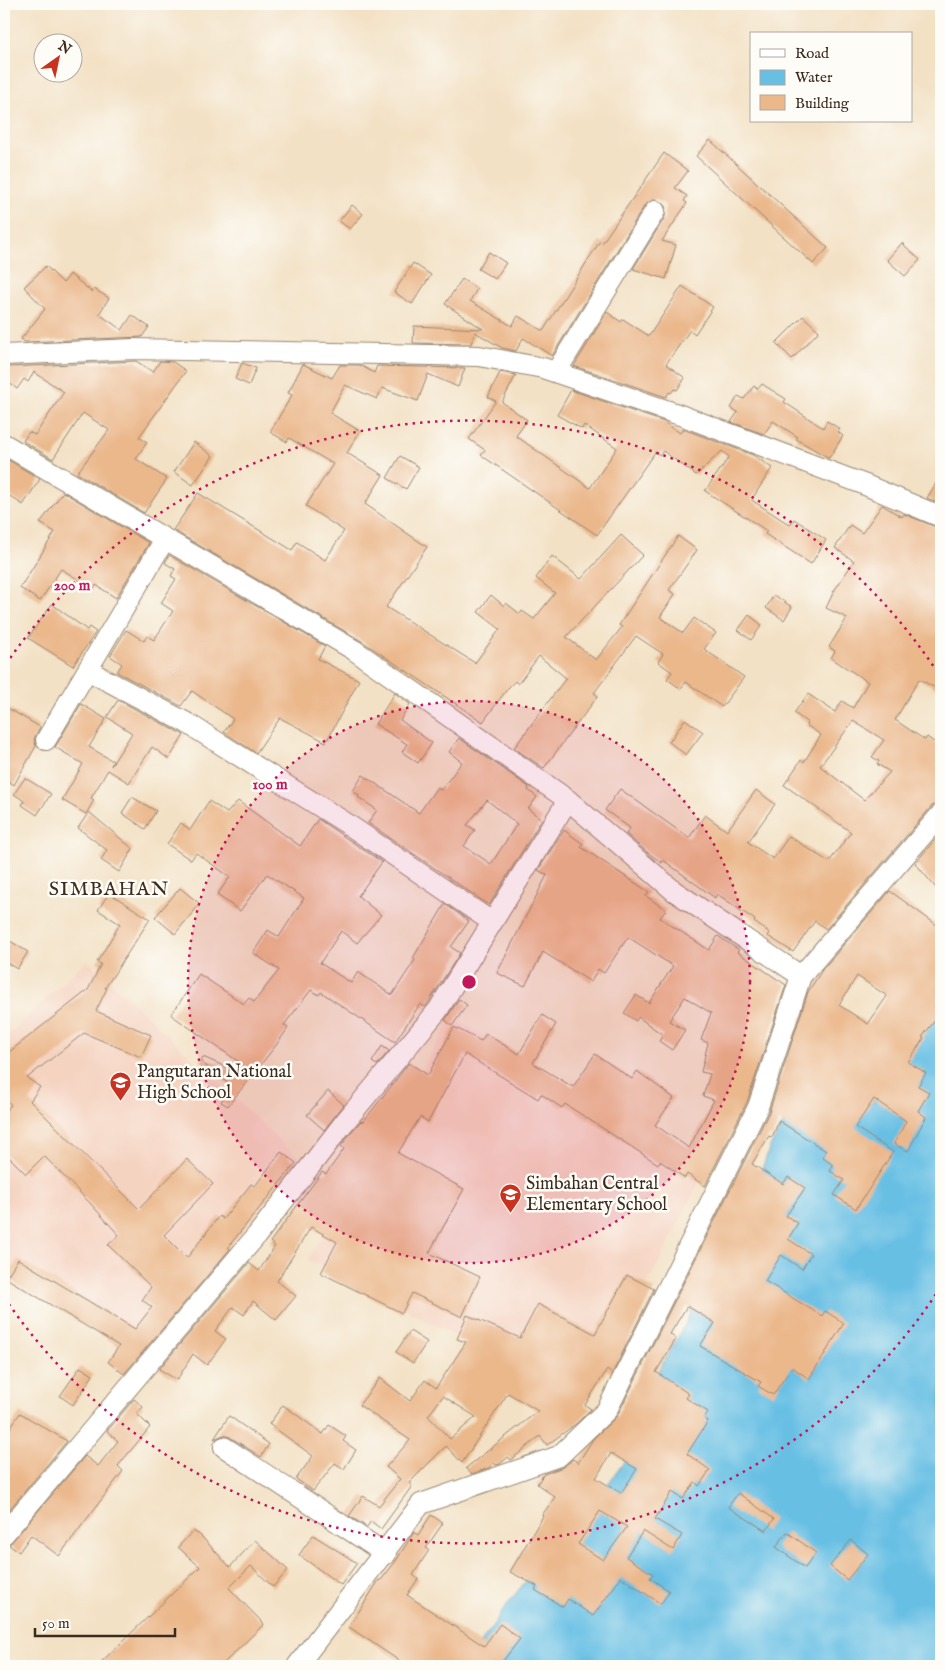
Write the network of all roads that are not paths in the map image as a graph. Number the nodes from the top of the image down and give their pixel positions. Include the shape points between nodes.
1 (655, 211) dead end
2 (4, 355) edge
3 (556, 372) junction
4 (4, 444) edge
5 (941, 518) edge
6 (165, 539) junction
7 (88, 671) junction
8 (46, 740) dead end
9 (568, 800) junction
10 (941, 814) edge
11 (492, 922) junction
12 (801, 976) junction
13 (224, 1447) dead end
14 (4, 1534) edge
15 (386, 1554) junction
16 (297, 1666) edge

1 - 3 street
2 - 3 street via 133,349 479,356
3 - 5 street via 719,429 863,484
4 - 6 street
6 - 7 street
6 - 9 street via 354,650
7 - 8 street
7 - 11 street via 187,723 346,823
9 - 11 street
9 - 12 street via 674,891
10 - 12 street
11 - 14 street via 438,1010 343,1124 258,1235
12 - 15 street via 758,1107 607,1410 559,1456 422,1504
13 - 15 street
15 - 16 street

